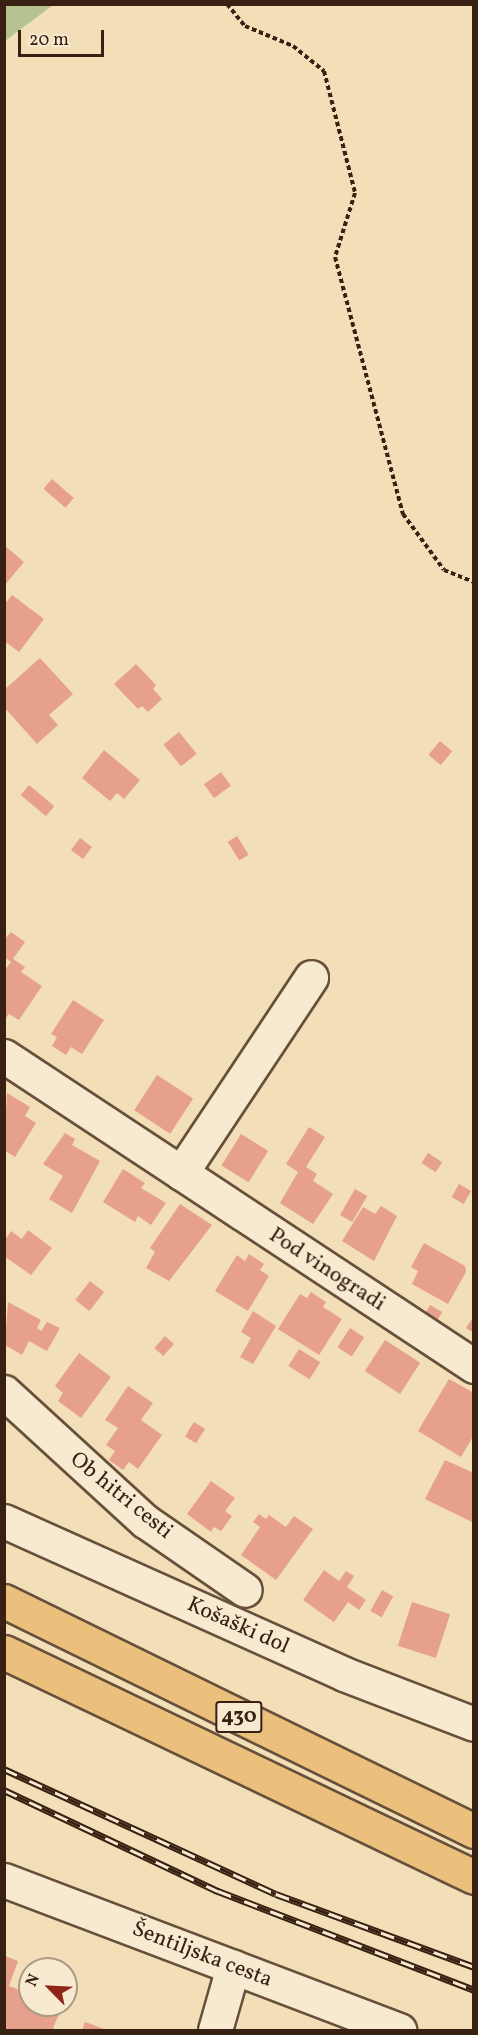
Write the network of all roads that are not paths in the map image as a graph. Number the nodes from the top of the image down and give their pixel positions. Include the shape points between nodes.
1 (311, 977) dead end
2 (4, 1056) edge
3 (181, 1173) junction
4 (474, 1366) edge
5 (4, 1392) edge
6 (4, 1521) edge
7 (245, 1590) dead end
8 (4, 1601) edge
9 (4, 1652) edge
10 (471, 1715) edge
11 (474, 1831) edge
12 (474, 1877) edge
13 (4, 1880) edge
14 (232, 1967) junction
15 (222, 2026) edge
16 (399, 2031) edge

1 - 3 street
2 - 3 street, Pod vinogradi
3 - 4 street, Pod vinogradi
5 - 7 street, Ob hitri cesti via 145,1521
6 - 10 street, Košaški dol via 344,1674
8 - 11 highway, 430
9 - 12 highway, 430
13 - 14 street, Šentiljska cesta
14 - 15 street
14 - 16 street, Šentiljska cesta

